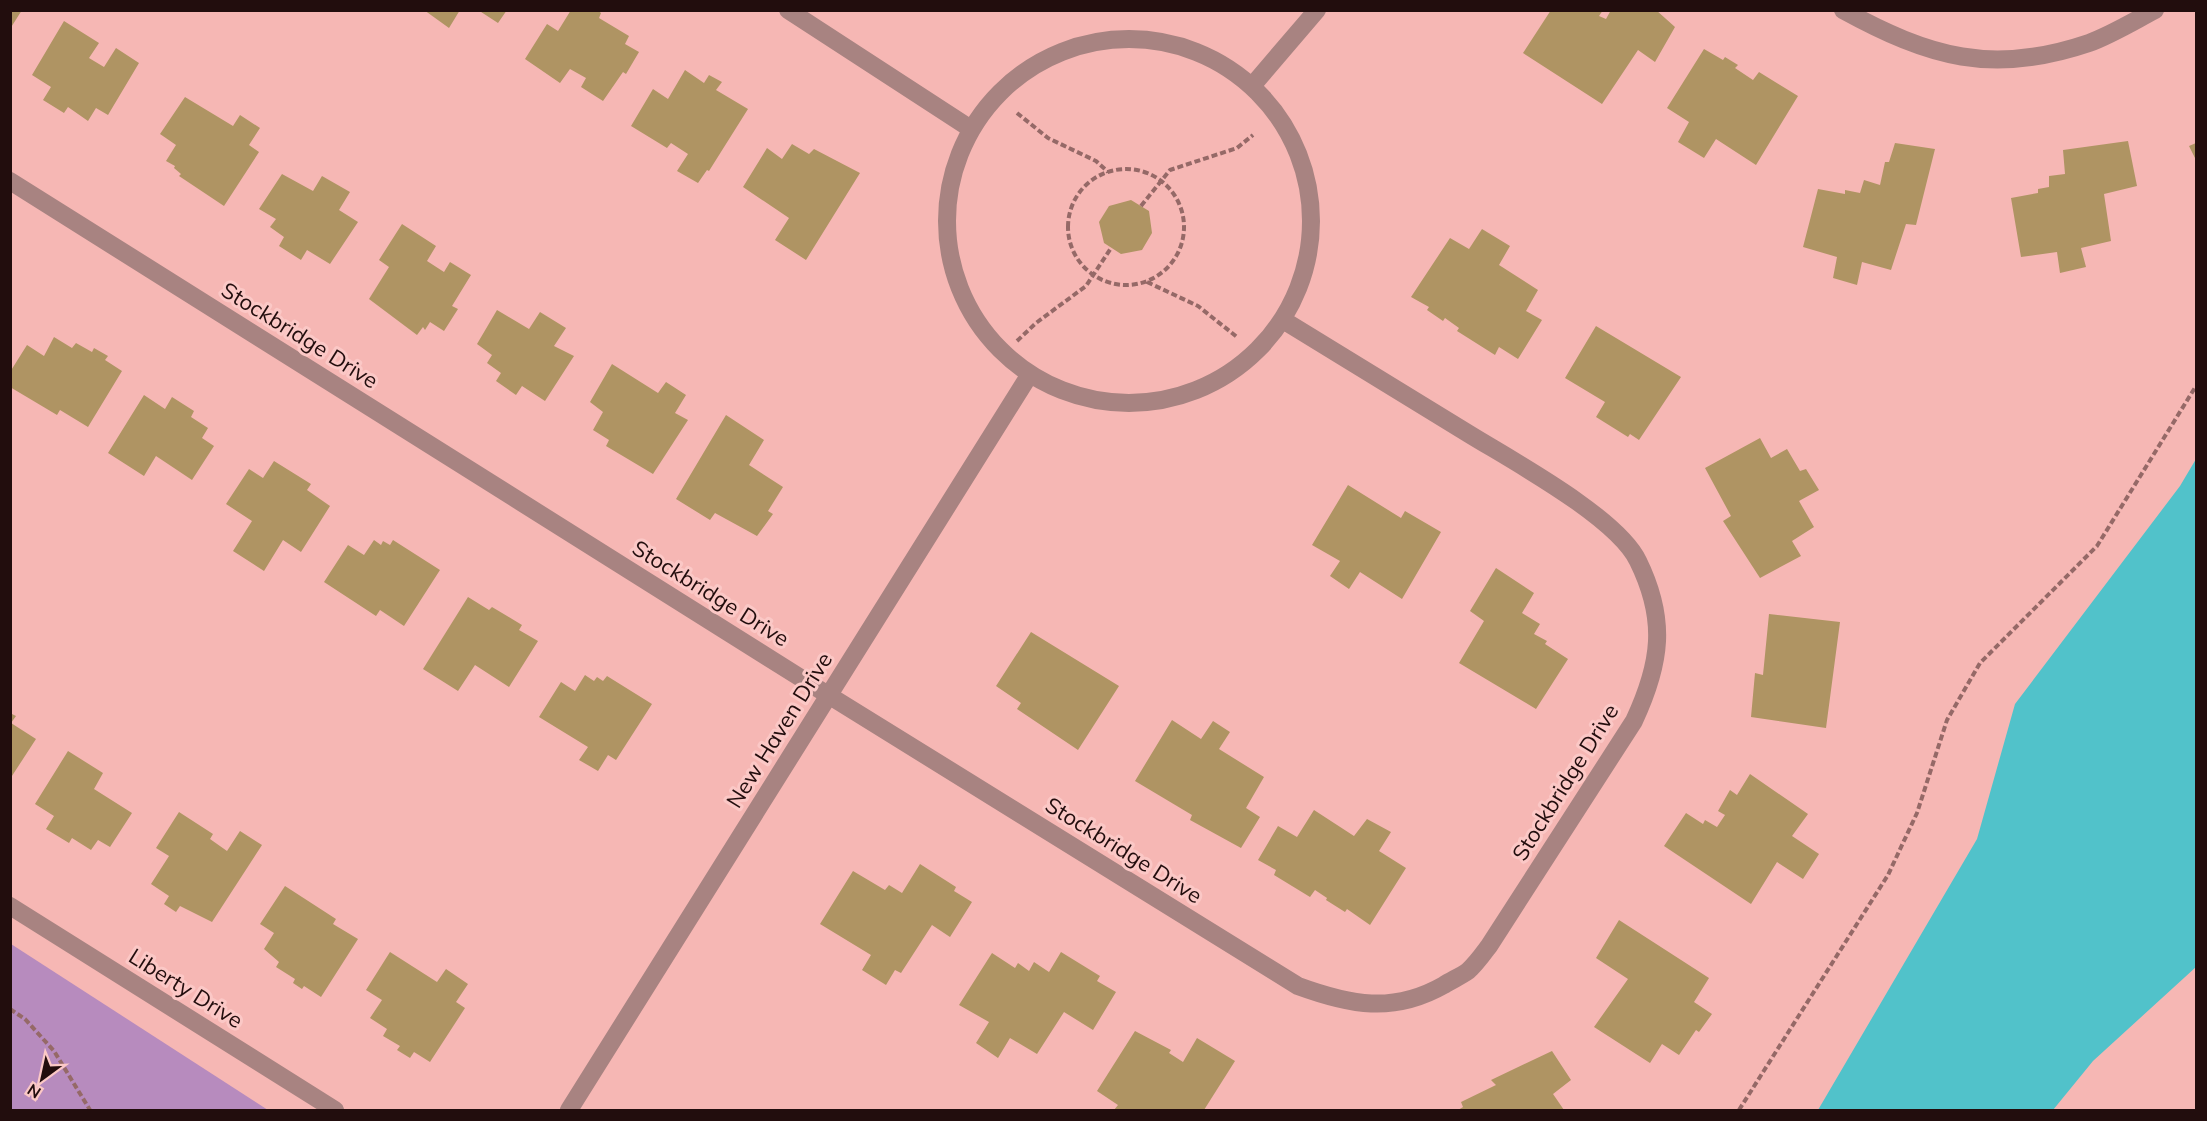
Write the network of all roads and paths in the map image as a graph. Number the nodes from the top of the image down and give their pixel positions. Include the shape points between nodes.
1 (788, 10) edge
2 (1317, 10) edge
3 (1843, 10) edge
4 (2155, 10) edge
5 (1252, 86) junction
6 (1017, 113) dead end
7 (971, 129) junction
8 (1253, 135) dead end
9 (1108, 172) junction
10 (1160, 180) junction
11 (10, 181) edge
12 (1141, 206) dead end
13 (1112, 248) dead end
14 (1094, 276) junction
15 (1146, 282) junction
16 (1283, 321) junction
17 (1237, 337) dead end
18 (1017, 341) dead end
19 (1030, 374) junction
20 (2196, 386) edge
21 (829, 696) junction
22 (10, 906) edge
23 (10, 1010) edge
24 (90, 1110) edge
25 (335, 1110) edge
26 (569, 1110) edge
27 (1738, 1110) edge

1 - 7 street
2 - 5 street
3 - 4 street via 1894,38 1942,54 1988,62 2089,43
5 - 7 street via 1220,62 1184,47 1145,39 1106,39 1059,56 1017,79 998,95
5 - 16 street via 1280,118 1300,156 1311,197 1311,240 1302,282
6 - 9 path via 1048,138 1096,161
7 - 19 street via 956,161 948,195 951,264 963,297 981,327
8 - 10 path via 1237,148 1179,166
9 - 10 path via 1134,169
9 - 14 path via 1081,189 1069,215 1070,244
10 - 12 path
10 - 15 path via 1179,204 1185,232 1175,260
11 - 21 street, Stockbridge Drive
13 - 14 path
14 - 15 path via 1125,286
14 - 18 path
15 - 17 path via 1198,306
16 - 19 street via 1255,354 1222,378 1185,394 1146,403 1106,402 1066,392
16 - 21 street, Stockbridge Drive via 1562,492 1600,520 1637,559 1651,597 1658,628 1656,661 1634,721 1489,946 1468,971 1406,1002 1372,1005 1336,1000 1298,986
19 - 21 street, New Haven Drive
20 - 27 path via 2097,546 1980,663 1947,720 1917,813 1888,875
21 - 26 street, New Haven Drive
22 - 25 street, Liberty Drive
23 - 24 path via 54,1050

